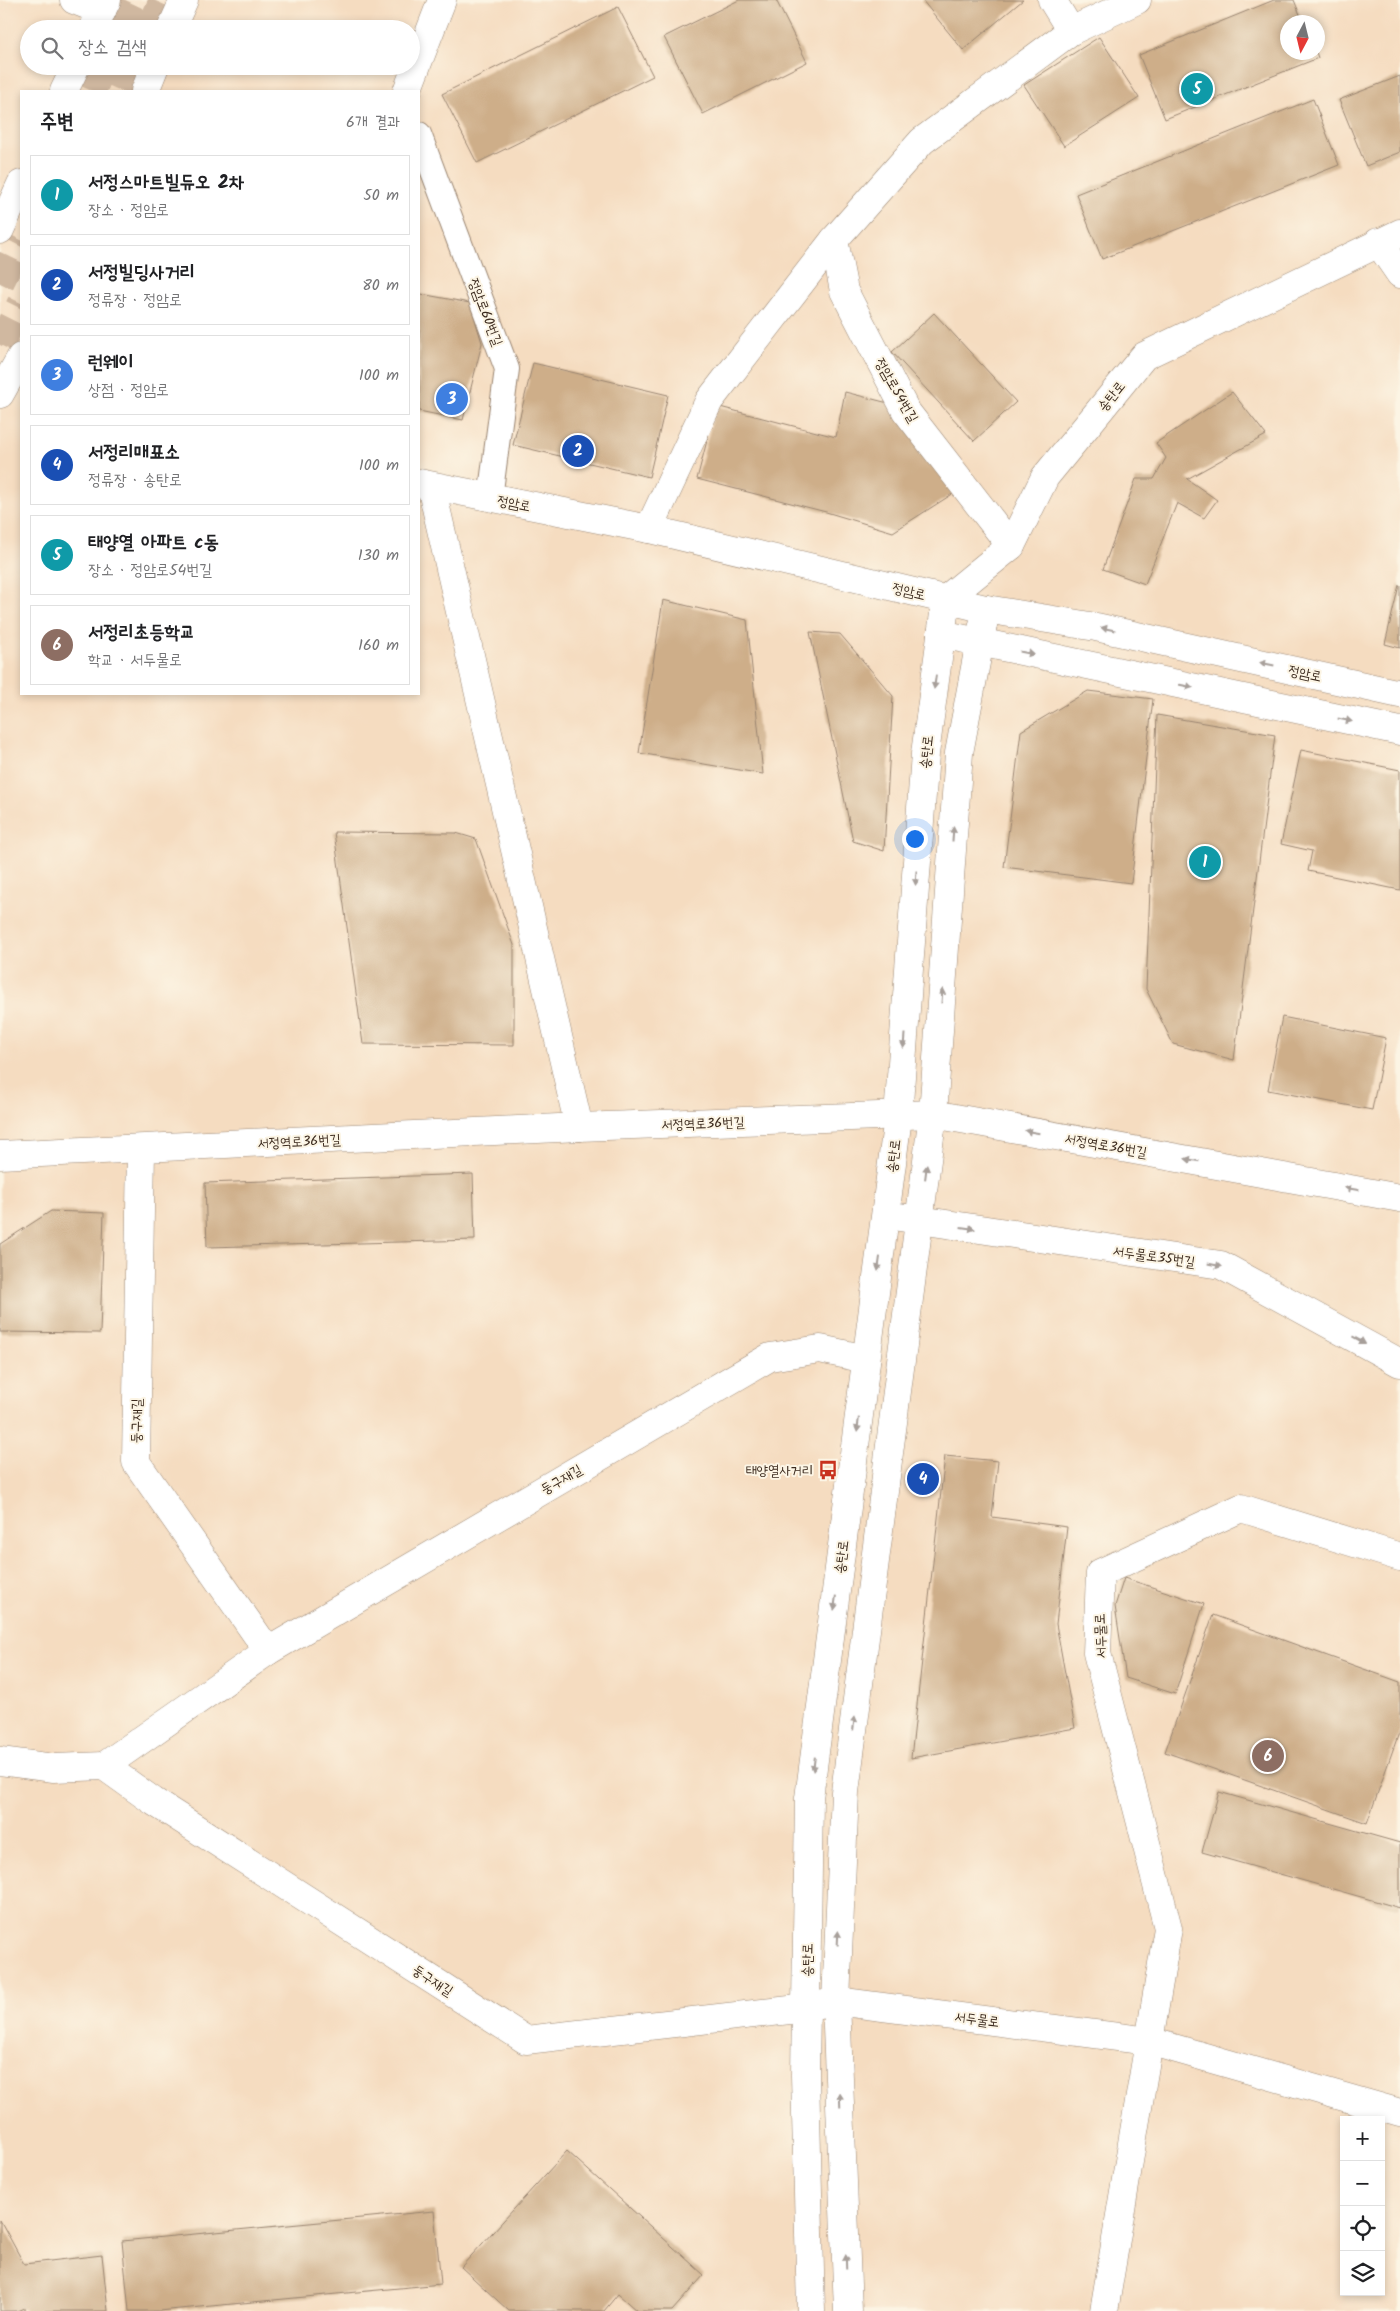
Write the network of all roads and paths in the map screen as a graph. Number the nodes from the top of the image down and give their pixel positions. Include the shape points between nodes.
1 (74, 0) edge
2 (184, 0) edge
3 (442, 0) edge
4 (1052, 0) edge
5 (1137, 0) edge
6 (100, 13) edge
7 (175, 20) edge
8 (1071, 31) junction
9 (420, 56) edge
10 (72, 75) edge
11 (151, 75) edge
12 (412, 75) edge
13 (64, 90) edge
14 (145, 90) edge
15 (406, 90) edge
16 (420, 137) edge
17 (20, 186) edge
18 (0, 230) edge
19 (1389, 237) edge
20 (834, 240) junction
21 (1400, 274) edge
22 (20, 360) edge
23 (7, 389) edge
24 (425, 484) edge
25 (490, 498) junction
26 (649, 529) junction
27 (1011, 546) junction
28 (946, 599) junction
29 (986, 609) junction
30 (941, 634) junction
31 (979, 642) junction
32 (1400, 694) edge
33 (1400, 731) edge
34 (933, 1114) junction
35 (898, 1117) junction
36 (579, 1126) junction
37 (141, 1149) junction
38 (0, 1155) edge
39 (1400, 1198) edge
40 (886, 1215) junction
41 (920, 1221) junction
42 (866, 1359) junction
43 (1400, 1363) edge
44 (1400, 1557) edge
45 (268, 1651) junction
46 (0, 1761) edge
47 (104, 1766) junction
48 (836, 2001) junction
49 (807, 2008) junction
50 (1149, 2041) junction
51 (1400, 2113) edge
52 (811, 2311) edge
53 (848, 2311) edge
54 (1104, 2311) edge

1 - 6 street
2 - 7 street
3 - 9 street
4 - 8 street
5 - 8 street
8 - 20 street via 922,141
10 - 13 street
11 - 14 street
12 - 15 street
16 - 25 lane, 정암로60번길 via 507,368
17 - 18 street
19 - 21 street
19 - 27 street, 송탄로 via 1144,356 1045,477
20 - 26 street via 709,401
20 - 27 street, 정암로54번길 via 844,291 906,410
22 - 23 street
24 - 25 street, 정암로
24 - 36 street
25 - 26 street, 정암로
26 - 28 street, 정암로
27 - 28 street, 송탄로
28 - 29 street, 정암로
28 - 30 street, 송탄로
29 - 31 street
32 -> 29 street, 정암로 via 1096,627
30 - 31 street
30 -> 35 street, 송탄로 via 925,754
31 -> 33 street
34 -> 31 street via 958,753
34 - 35 street, 서정역로36번길
39 -> 34 street, 서정역로36번길
41 -> 34 street
35 - 36 street, 서정역로36번길
35 - 40 street, 송탄로
36 - 37 street, 서정역로36번길
37 - 38 street, 서정역로36번길
37 - 45 street, 둥구재길 via 136,1462
40 - 41 street, 서두물로35번길
40 -> 42 street, 송탄로
41 -> 43 street, 서두물로35번길 via 1220,1265
48 -> 41 street via 845,1792
42 - 45 street, 둥구재길 via 820,1349 770,1358
42 -> 49 street, 송탄로 via 810,1798
44 - 50 street, 서두물로 via 1241,1508 1100,1573 1097,1653 1168,1928
45 - 47 street, 둥구재길
46 - 47 street via 54,1768
47 - 49 street, 둥구재길 via 153,1801 526,2040
48 - 49 street, 서두물로
48 - 50 street, 서두물로
53 -> 48 street
49 - 52 street, 송탄로 via 805,2075
50 - 51 street, 서두물로
50 - 54 street, 서두물로

